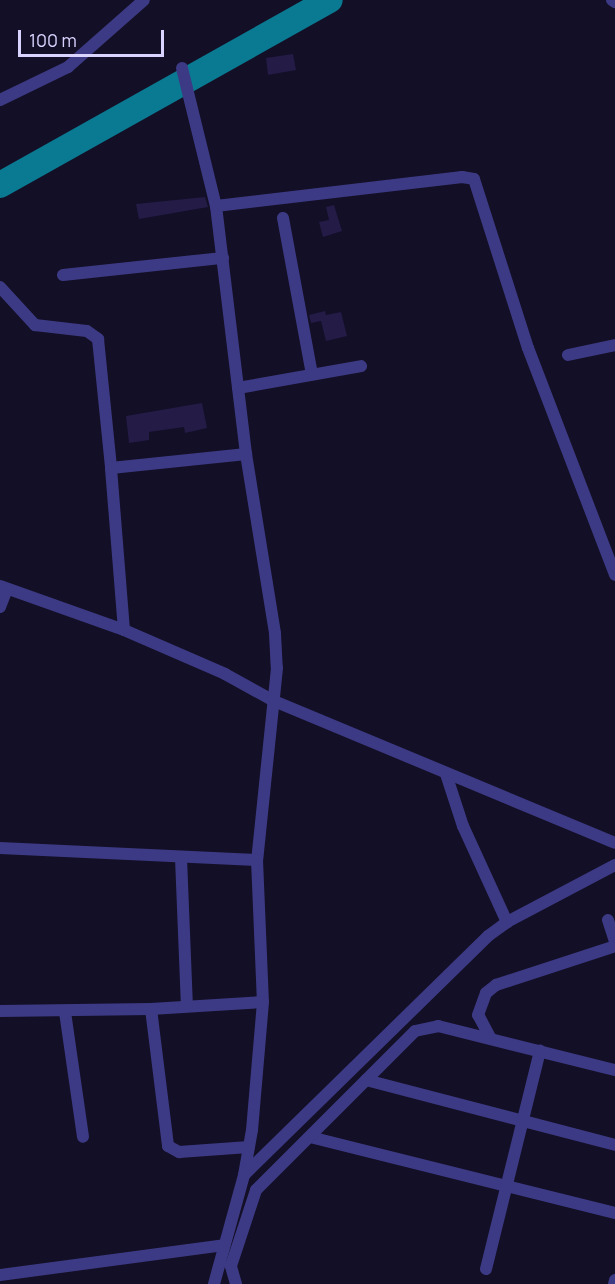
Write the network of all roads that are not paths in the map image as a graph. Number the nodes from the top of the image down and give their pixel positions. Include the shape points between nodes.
1 (144, 0) edge
2 (182, 68) dead end
3 (0, 100) edge
4 (216, 206) junction
5 (283, 218) dead end
6 (224, 258) junction
7 (63, 275) dead end
8 (0, 287) edge
9 (615, 345) edge
10 (567, 355) dead end
11 (361, 366) dead end
12 (312, 374) junction
13 (238, 388) junction
14 (246, 454) junction
15 (111, 468) junction
16 (615, 575) edge
17 (3, 587) edge
18 (0, 607) edge
19 (124, 630) junction
20 (274, 700) junction
21 (446, 774) junction
22 (615, 843) edge
23 (0, 848) edge
24 (181, 858) junction
25 (257, 860) junction
26 (615, 865) edge
27 (608, 920) dead end
28 (507, 922) junction
29 (615, 940) edge
30 (615, 946) edge
31 (263, 1002) junction
32 (187, 1005) junction
33 (151, 1009) junction
34 (0, 1011) edge
35 (65, 1012) junction
36 (478, 1016) junction
37 (453, 1030) junction
38 (491, 1039) junction
39 (540, 1051) junction
40 (615, 1070) edge
41 (366, 1080) junction
42 (522, 1121) junction
43 (83, 1137) dead end
44 (310, 1137) junction
45 (615, 1145) edge
46 (249, 1147) junction
47 (244, 1175) junction
48 (506, 1186) junction
49 (615, 1213) edge
50 (224, 1245) junction
51 (486, 1269) dead end
52 (0, 1275) edge
53 (5, 1284) edge
54 (214, 1284) edge
55 (236, 1284) edge

1 - 3 street via 68,67
2 - 4 street
4 - 6 street
4 - 16 street via 462,177 474,179 532,358
5 - 12 street
6 - 7 street
6 - 13 street
8 - 15 street via 35,325 87,331 98,339
9 - 10 street
11 - 12 street
12 - 13 street
13 - 14 street
14 - 15 street
14 - 20 street via 275,634
15 - 19 street
17 - 18 street
17 - 19 street
19 - 20 street
20 - 21 street
20 - 25 street
21 - 22 street
21 - 28 street via 471,845
23 - 24 street
24 - 25 street
24 - 32 street
25 - 31 street
26 - 28 street
27 - 29 street
28 - 47 street via 462,959
30 - 36 street via 496,985 486,993
31 - 32 street
31 - 46 street
32 - 33 street
33 - 35 street
33 - 46 street via 168,1146 179,1152
34 - 35 street
35 - 43 street
36 - 37 street
36 - 38 street
37 - 38 street
37 - 41 street via 438,1026 415,1031
38 - 39 street
39 - 40 street
39 - 42 street
41 - 42 street
41 - 44 street
42 - 45 street
42 - 48 street
44 - 48 street
44 - 55 street via 256,1190 231,1266
46 - 47 street
47 - 50 street
48 - 49 street
48 - 51 street
50 - 52 street
50 - 54 street
52 - 53 street

